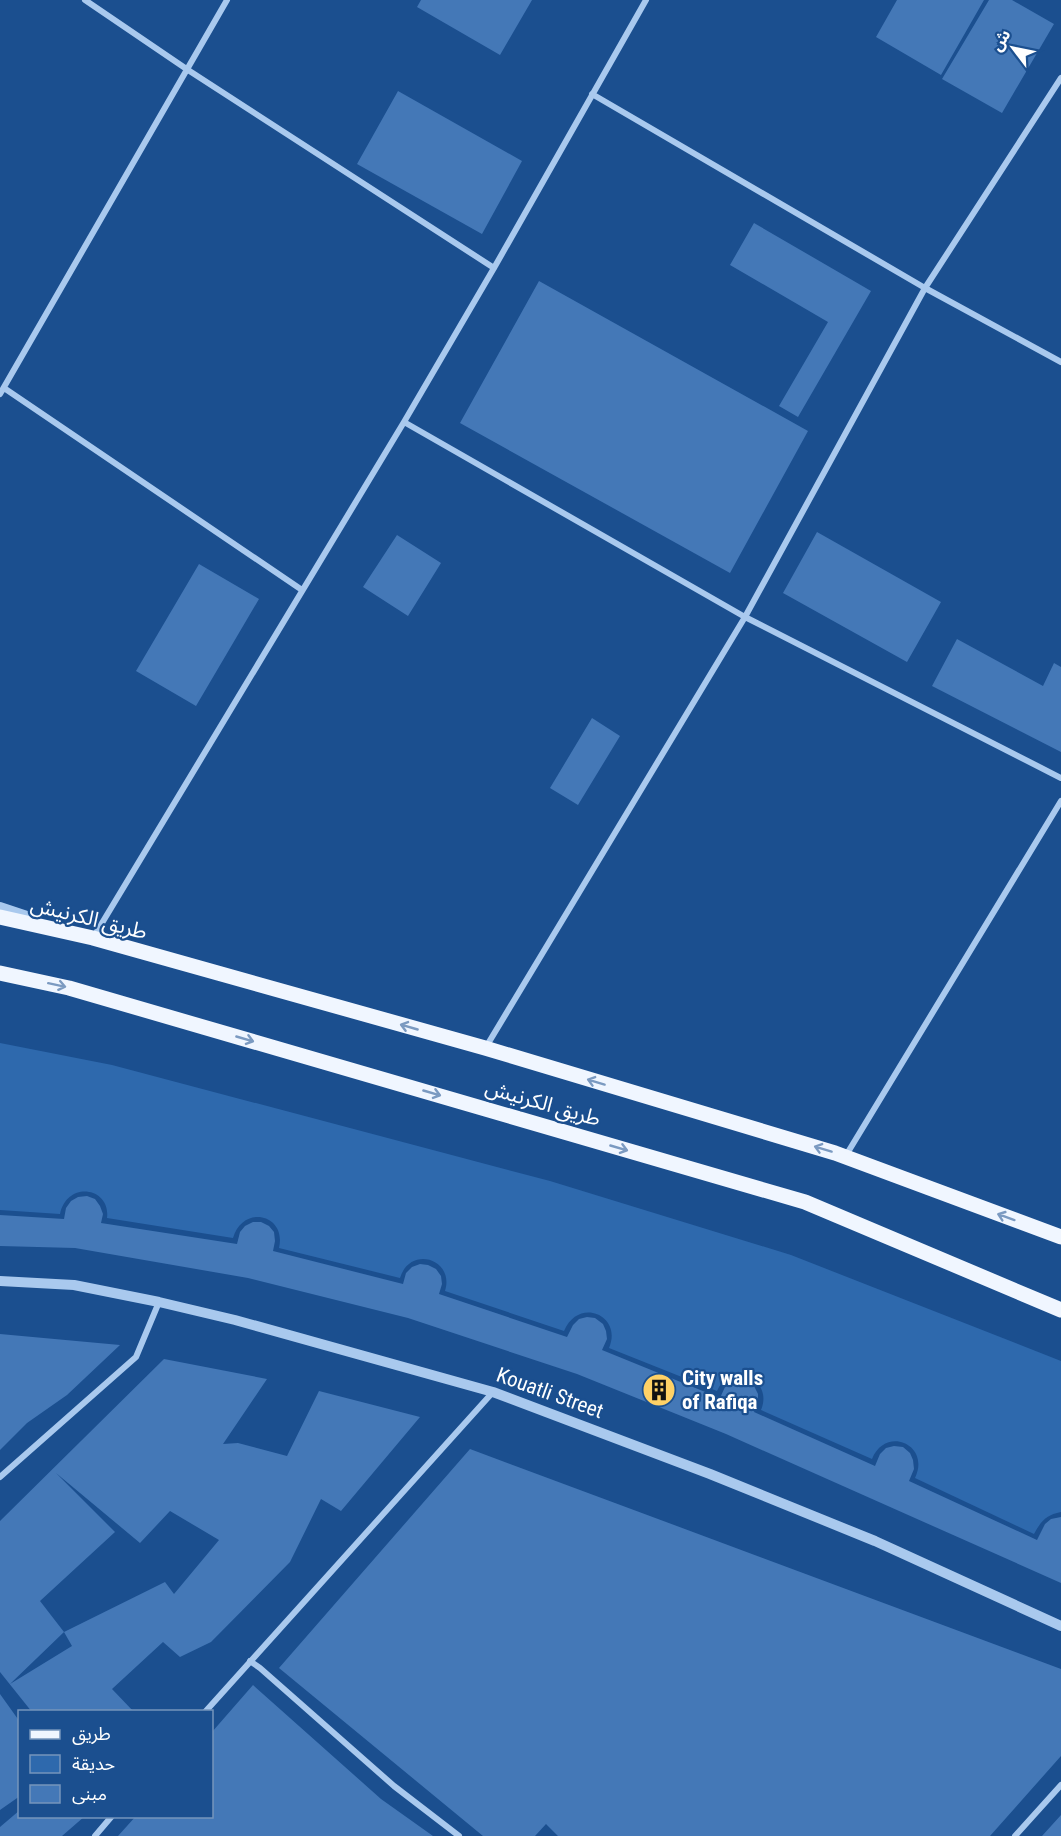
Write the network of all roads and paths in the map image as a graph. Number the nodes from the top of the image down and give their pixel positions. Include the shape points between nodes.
1 (85, 0) edge
2 (227, 0) edge
3 (645, 0) edge
4 (188, 70) junction
5 (1061, 78) edge
6 (592, 94) junction
7 (494, 268) junction
8 (925, 288) junction
9 (1061, 362) edge
10 (2, 391) edge
11 (404, 422) junction
12 (303, 590) junction
13 (745, 617) junction
14 (1061, 778) edge
15 (1061, 801) edge
16 (0, 907) edge
17 (0, 917) edge
18 (93, 939) junction
19 (0, 973) edge
20 (485, 1048) junction
21 (845, 1157) junction
22 (1061, 1237) edge
23 (0, 1281) edge
24 (159, 1302) junction
25 (1061, 1310) edge
26 (493, 1392) junction
27 (0, 1477) edge
28 (1061, 1626) edge
29 (250, 1661) junction
30 (208, 1710) edge
31 (1061, 1785) edge
32 (110, 1818) edge
33 (95, 1836) edge
34 (459, 1836) edge
35 (1015, 1836) edge

1 - 4 street
2 - 4 street
3 - 6 street
4 - 7 street
4 - 10 street
5 - 8 street
6 - 7 street
6 - 8 street
7 - 11 street
8 - 9 street
8 - 13 street
10 - 12 street
11 - 12 street
11 - 13 street
12 - 18 street
13 - 14 street
13 - 20 street
15 - 21 street
16 - 18 street
17 - 18 main road, طريق الكرنيش
20 -> 18 main road, طريق الكرنيش
19 -> 25 main road, طريق الكرنيش via 69,988 805,1202
21 -> 20 main road, طريق الكرنيش
22 -> 21 main road, طريق الكرنيش
23 - 24 street, Kouatli Street via 74,1285
24 - 26 street, Kouatli Street
24 - 27 street via 136,1358
26 - 28 street, Kouatli Street via 875,1541
26 - 29 street
29 - 30 street
29 - 34 street via 394,1786
31 - 35 street
32 - 33 street

